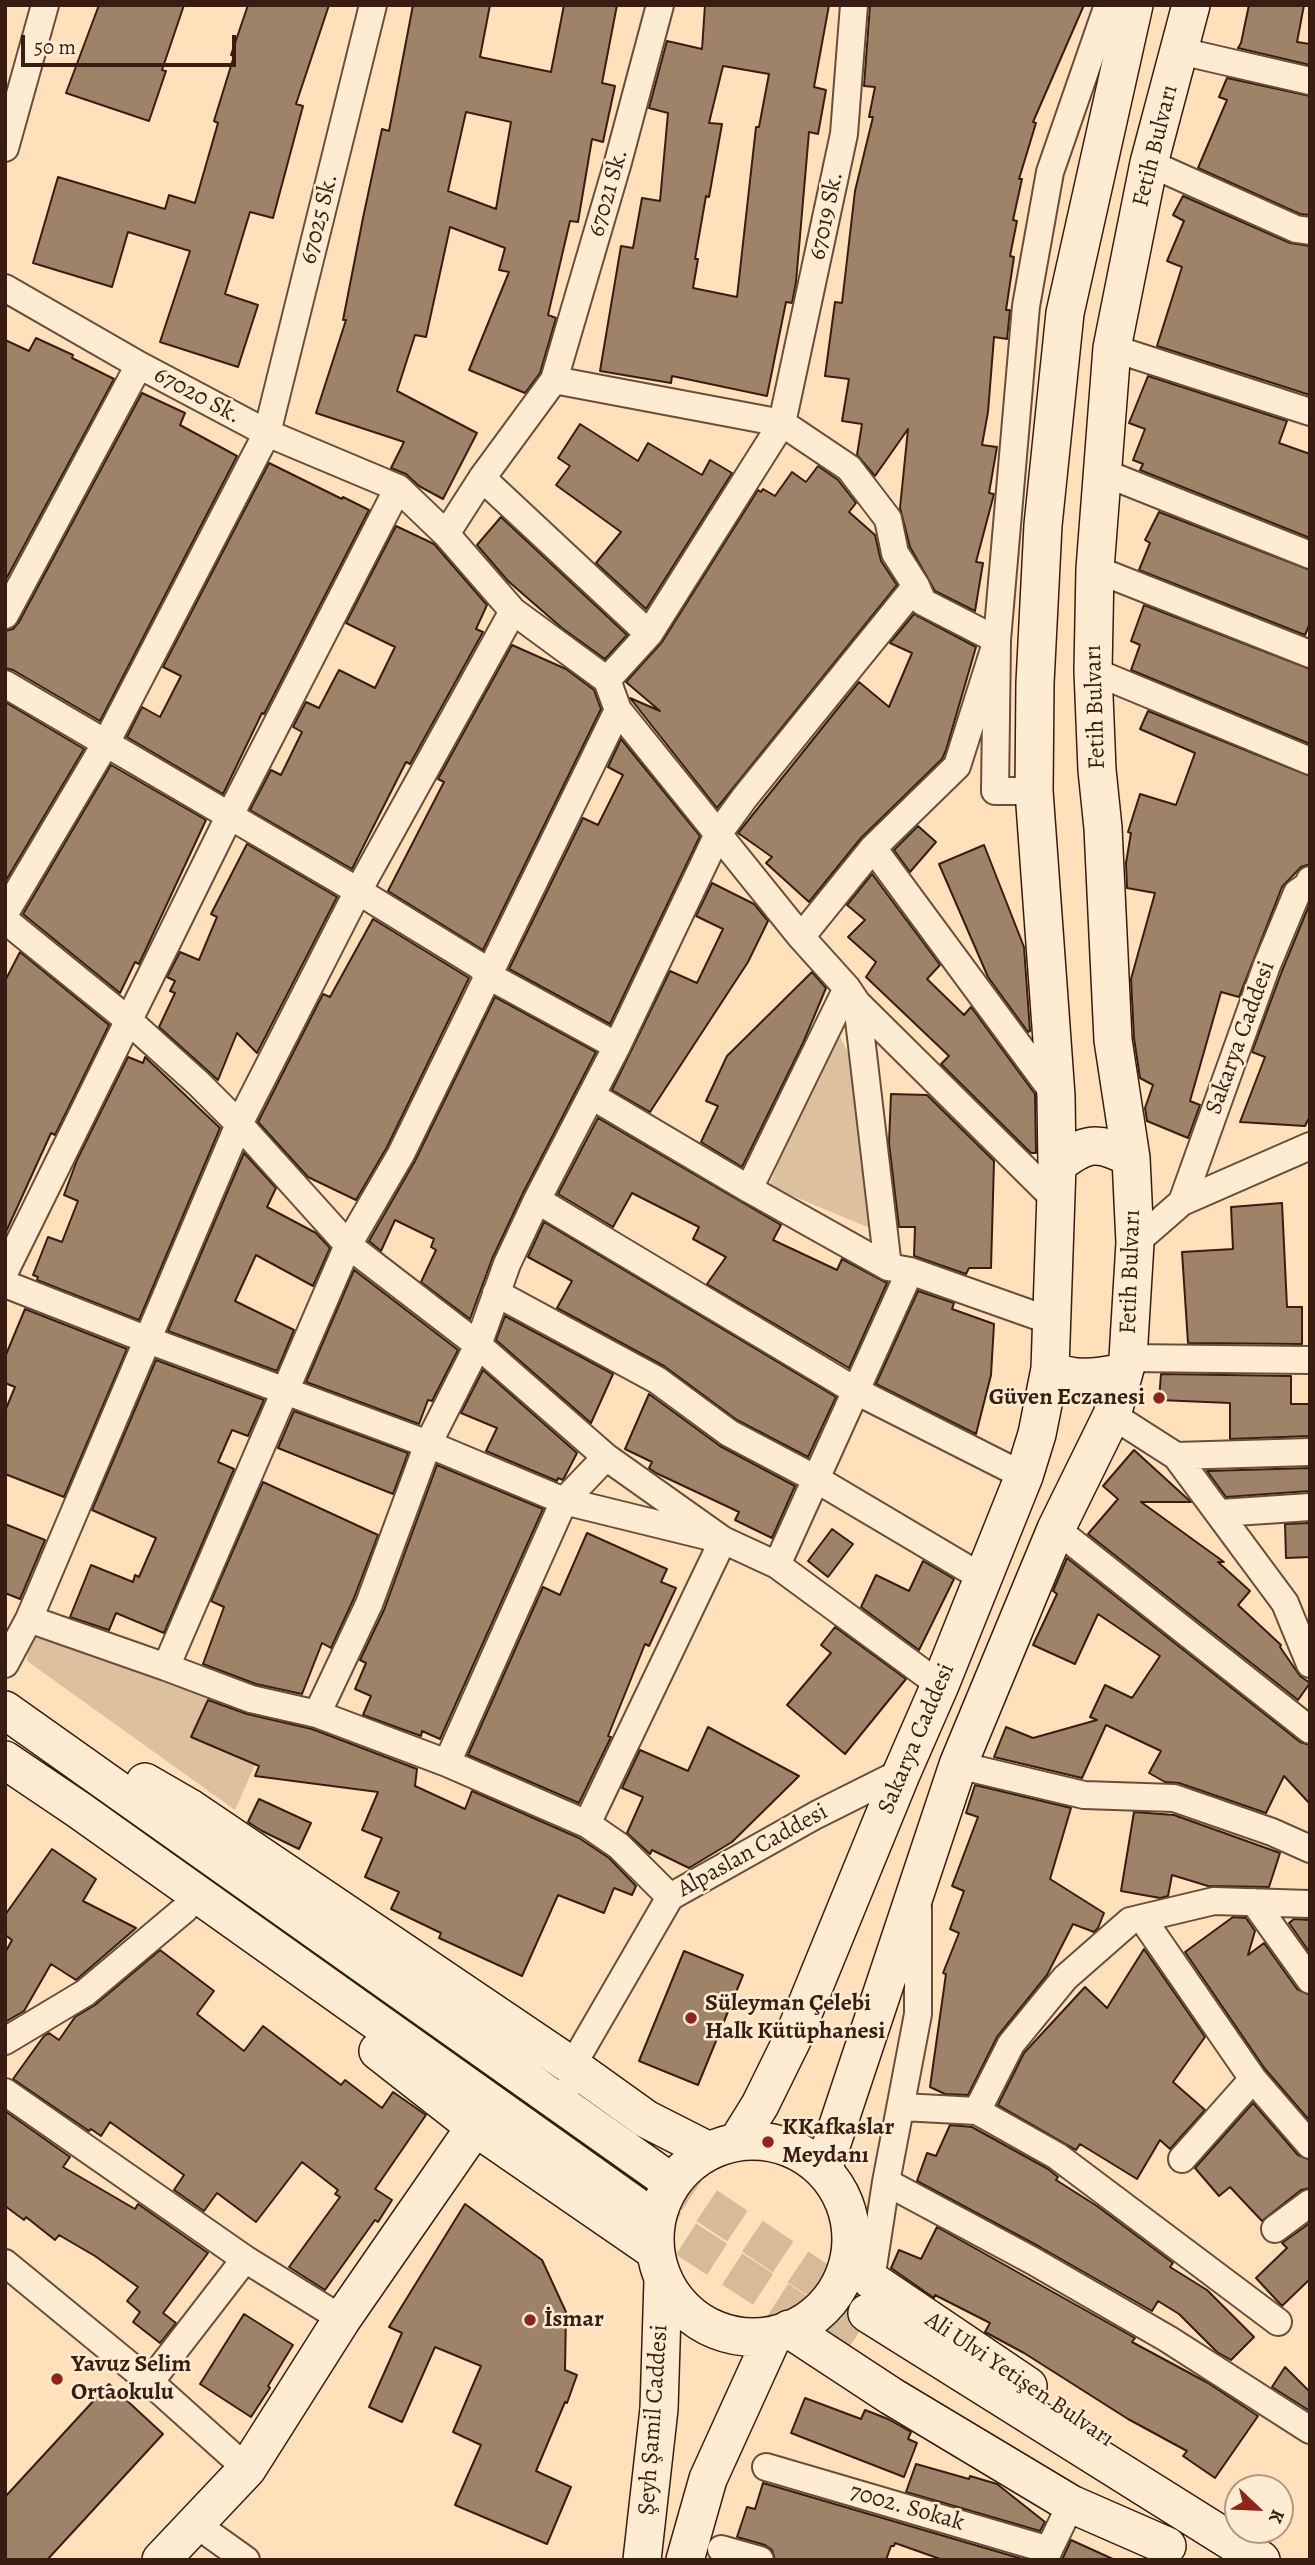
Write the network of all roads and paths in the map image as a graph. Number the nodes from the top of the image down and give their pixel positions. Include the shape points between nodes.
1 (373, 5) edge
2 (660, 5) edge
3 (854, 5) edge
4 (1108, 5) edge
5 (1133, 5) edge
6 (1191, 5) edge
7 (36, 8) edge
8 (1180, 51) junction
9 (1310, 81) edge
10 (5, 148) edge
11 (1149, 163) junction
12 (1310, 231) edge
13 (5, 288) edge
14 (1112, 348) junction
15 (139, 365) junction
16 (554, 380) junction
17 (1310, 412) edge
18 (782, 424) junction
19 (267, 433) junction
20 (1102, 472) junction
21 (482, 478) junction
22 (398, 488) junction
23 (446, 534) junction
24 (1310, 555) edge
25 (1095, 569) junction
26 (916, 586) junction
27 (513, 611) junction
28 (5, 615) edge
29 (649, 634) junction
30 (997, 640) junction
31 (1310, 654) edge
32 (1093, 671) junction
33 (607, 680) junction
34 (5, 684) edge
35 (618, 710) junction
36 (106, 743) junction
37 (1310, 761) edge
38 (1034, 791) junction
39 (229, 817) junction
40 (718, 834) junction
41 (873, 848) junction
42 (1309, 885) edge
43 (358, 891) junction
44 (5, 913) edge
45 (5, 920) edge
46 (801, 937) junction
47 (489, 976) junction
48 (852, 995) junction
49 (128, 1020) junction
50 (617, 1046) junction
51 (592, 1096) junction
52 (1056, 1096) junction
53 (239, 1124) junction
54 (1308, 1143) edge
55 (1131, 1158) junction
56 (1056, 1182) junction
57 (749, 1189) junction
58 (537, 1200) junction
59 (1182, 1202) junction
60 (1135, 1243) junction
61 (348, 1245) junction
62 (899, 1269) junction
63 (5, 1270) edge
64 (5, 1284) edge
65 (496, 1293) junction
66 (1051, 1321) junction
67 (148, 1340) junction
68 (478, 1345) junction
69 (1310, 1360) edge
70 (1126, 1365) junction
71 (1050, 1369) junction
72 (856, 1391) junction
73 (286, 1392) junction
74 (1112, 1415) junction
75 (428, 1444) junction
76 (1310, 1452) edge
77 (1176, 1456) junction
78 (606, 1457) junction
79 (1024, 1476) junction
80 (816, 1479) junction
81 (564, 1501) junction
82 (1310, 1507) edge
83 (1220, 1513) junction
84 (1056, 1529) junction
85 (723, 1540) junction
86 (777, 1565) junction
87 (982, 1578) junction
88 (1297, 1603) edge
89 (29, 1619) junction
90 (5, 1664) edge
91 (1310, 1664) edge
92 (166, 1667) junction
93 (940, 1685) junction
94 (5, 1710) edge
95 (317, 1714) junction
96 (1310, 1730) edge
97 (5, 1760) edge
98 (447, 1763) junction
99 (958, 1765) junction
100 (93, 1771) junction
101 (902, 1772) junction
102 (79, 1810) junction
103 (587, 1824) junction
104 (1310, 1849) edge
105 (918, 1881) junction
106 (670, 1897) junction
107 (1254, 1902) junction
108 (1310, 1904) edge
109 (185, 1909) junction
110 (1142, 1918) junction
111 (1310, 1980) edge
112 (5, 2041) edge
113 (572, 2066) junction
114 (1253, 2079) junction
115 (5, 2092) edge
116 (902, 2107) junction
117 (977, 2111) junction
118 (573, 2112) junction
119 (475, 2127) junction
120 (1310, 2145) edge
121 (723, 2146) junction
122 (1182, 2159) dead end
123 (823, 2170) junction
124 (662, 2175) tunnel mouth
125 (886, 2182) junction
126 (1310, 2203) edge
127 (640, 2209) tunnel mouth
128 (1275, 2229) dead end
129 (245, 2259) junction
130 (5, 2263) edge
131 (659, 2266) junction
132 (863, 2282) junction
133 (342, 2319) junction
134 (1278, 2322) dead end
135 (781, 2332) junction
136 (850, 2346) tunnel mouth
137 (149, 2382) junction
138 (1310, 2430) edge
139 (766, 2467) dead end
140 (247, 2469) junction
141 (1071, 2504) junction
142 (197, 2525) junction
143 (721, 2549) dead end
144 (1176, 2553) edge
145 (1046, 2555) edge
146 (161, 2560) edge
147 (246, 2560) edge
148 (642, 2560) edge
149 (685, 2560) edge
150 (760, 2560) edge
151 (1261, 2560) edge

1 - 19 street, 67025 Sk.
2 - 16 street, 67021 Sk.
3 - 18 street, 67019 Sk. via 844,134
4 - 30 street via 1050,172 1026,306
5 - 38 main road, Fetih Bulvarı via 1065,313 1043,525
6 - 8 main road, Fetih Bulvarı
7 - 10 street
8 - 9 street
8 - 11 main road, Fetih Bulvarı
11 - 12 street via 1296,229
11 - 14 main road, Fetih Bulvarı
13 - 15 street, 67020 Sk.
14 - 17 street
14 - 20 main road, Fetih Bulvarı
15 - 19 street, 67020 Sk.
15 - 28 street
16 - 18 street
16 - 21 street, 67021 Sk.
18 - 26 street via 849,468 888,519 895,553
18 - 29 street
19 - 22 street, 67020 Sk.
19 - 36 street, 67025 Sk.
20 - 24 street
20 - 25 main road, Fetih Bulvarı
21 - 23 street, 67021 Sk.
21 - 29 street
22 - 23 street
22 - 39 street
23 - 27 street
25 - 31 street
25 - 32 main road, Fetih Bulvarı
26 - 30 street via 923,603
26 - 40 street
27 - 33 street
27 - 43 street
29 - 33 street
30 - 38 street via 995,791
30 - 41 street via 957,766
32 - 37 street
32 - 55 main road, Fetih Bulvarı via 1113,1040
33 - 35 street
34 - 36 street
35 - 40 street
35 - 47 street
36 - 39 street
36 - 44 street, 67025 Sk.
38 - 52 main road, Fetih Bulvarı
39 - 43 street
39 - 49 street
40 - 46 street
40 - 50 street
41 - 46 street
41 - 52 street
42 - 59 street, Sakarya Caddesi via 1297,893 1267,965
43 - 47 street
43 - 53 street
45 - 49 street
46 - 48 street
47 - 50 street
47 - 61 street via 401,1154
48 - 56 street
48 - 57 street
48 - 62 street
49 - 53 street
49 - 63 street
50 - 51 street
51 - 57 street
51 - 58 street
52 - 56 main road, Fetih Bulvarı
53 - 61 street
53 - 67 street
54 - 59 street
55 - 56 main road via 1109,1146 1075,1151
55 - 60 main road, Fetih Bulvarı
56 - 66 main road, Fetih Bulvarı
57 - 62 street
58 - 65 street
58 - 72 street
59 - 60 street
60 - 70 main road, Fetih Bulvarı
61 - 68 street
61 - 73 street
62 - 66 street
62 - 72 street
64 - 67 street
65 - 68 street
65 - 80 street via 657,1380 729,1433
66 - 71 main road, Sakarya Caddesi
67 - 73 street
67 - 89 street
68 - 75 street
68 - 78 street
69 - 70 street
70 - 71 main road via 1081,1378
70 - 74 main road, Fetih Bulvarı
71 - 79 main road, Sakarya Caddesi
72 - 79 street
72 - 80 street
73 - 75 street
73 - 92 street
74 - 77 street
74 - 84 main road, Sakarya Caddesi
75 - 81 street
75 - 95 street via 369,1604
76 - 77 street
77 - 83 street
78 - 81 street
78 - 85 street
79 - 87 main road, Sakarya Caddesi
80 - 86 street
80 - 87 street
81 - 85 street
81 - 98 street
82 - 83 street
83 - 88 street
84 - 96 street
84 - 99 main road, Sakarya Caddesi
85 - 86 street
85 - 103 street
86 - 93 street
87 - 93 main road, Sakarya Caddesi
88 - 91 street
89 - 90 street
89 - 92 street
92 - 95 street via 251,1699
93 - 101 main road, Sakarya Caddesi
94 - 100 main road
95 - 98 street
97 - 102 main road
98 - 103 street
99 - 104 street via 1084,1795 1174,1798
99 - 105 main road, Sakarya Caddesi
100 - 113 main road via 142,1780 190,1808
100 - 118 main road
101 - 106 street, Alpaslan Caddesi
101 - 121 main road, Sakarya Caddesi via 793,2038 760,2105
102 - 109 main road via 121,1862
102 - 127 main road
103 - 106 street via 619,1846
105 - 116 street via 918,2014
105 - 123 main road, Sakarya Caddesi
106 - 113 street, Alpaslan Caddesi
107 - 108 street
107 - 110 street via 1214,1901
107 - 111 street
109 - 112 street via 85,1993
109 - 119 main road
110 - 114 street
110 - 117 street via 1130,1921 1065,1978 1011,2043
113 - 118 street
113 - 121 main road via 646,2119
114 - 120 street
114 - 122 street
115 - 129 street
116 - 117 street
116 - 125 street
117 - 134 street via 1057,2156
118 - 124 main road
119 - 131 main road
119 - 133 main road
121 - 123 main road via 768,2142 798,2151
121 - 131 main road via 684,2169 666,2193 656,2221
123 - 132 main road via 841,2195
125 - 132 street
125 - 138 street via 1168,2339
126 - 128 street
129 - 133 street
129 - 137 street
130 - 137 street
131 - 135 main road via 683,2308 710,2328 743,2337
131 - 148 main road, Şeyh Şamil Caddesi via 659,2409
132 - 135 main road via 841,2281 825,2305 803,2323
132 - 151 main road, Ali Ulvi Yetişen Bulvarı via 1182,2512
133 - 140 main road
135 - 141 main road
135 - 149 main road via 708,2479
136 - 144 main road via 1080,2487
137 - 140 street
139 - 145 street, 7002. Sokak
140 - 142 main road
141 - 144 main road
141 - 145 street
142 - 146 main road
142 - 147 street
143 - 150 street

